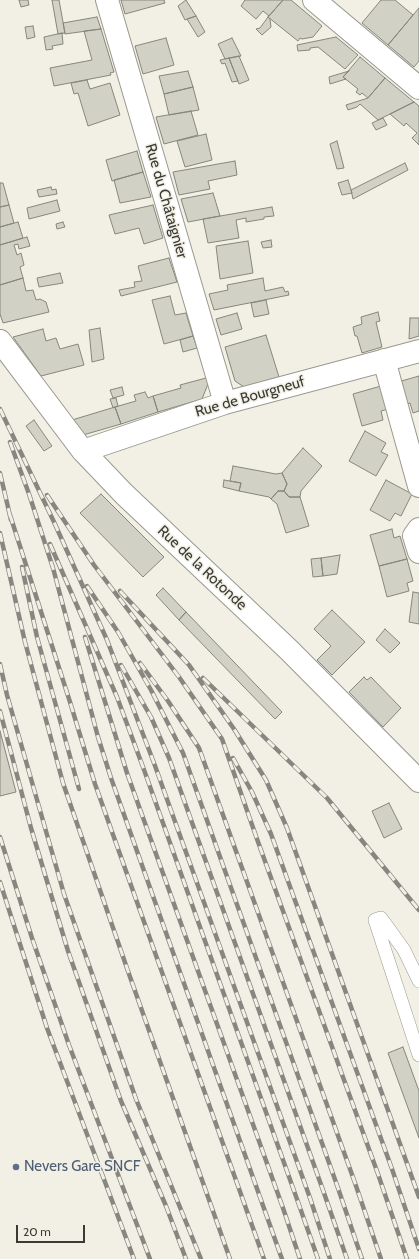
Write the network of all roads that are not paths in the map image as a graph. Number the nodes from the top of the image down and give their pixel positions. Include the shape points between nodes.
1 (107, 0) edge
2 (314, 0) edge
3 (419, 88) edge
4 (0, 341) edge
5 (419, 351) edge
6 (384, 360) junction
7 (225, 402) junction
8 (83, 451) junction
9 (419, 486) edge
10 (419, 529) edge
11 (419, 552) edge
12 (419, 781) edge
13 (419, 981) edge
14 (419, 1055) edge

1 - 7 street, Rue du Châtaignier
2 - 3 street
4 - 8 street, Rue de la Rotonde
5 - 6 street, Rue de Bourgneuf
6 - 7 street, Rue de Bourgneuf
6 - 9 street
7 - 8 street, Rue de Bourgneuf
8 - 12 street, Rue de la Rotonde via 124,494 290,650
10 - 11 street via 414,536
13 - 14 lane via 404,950 381,918 375,920

